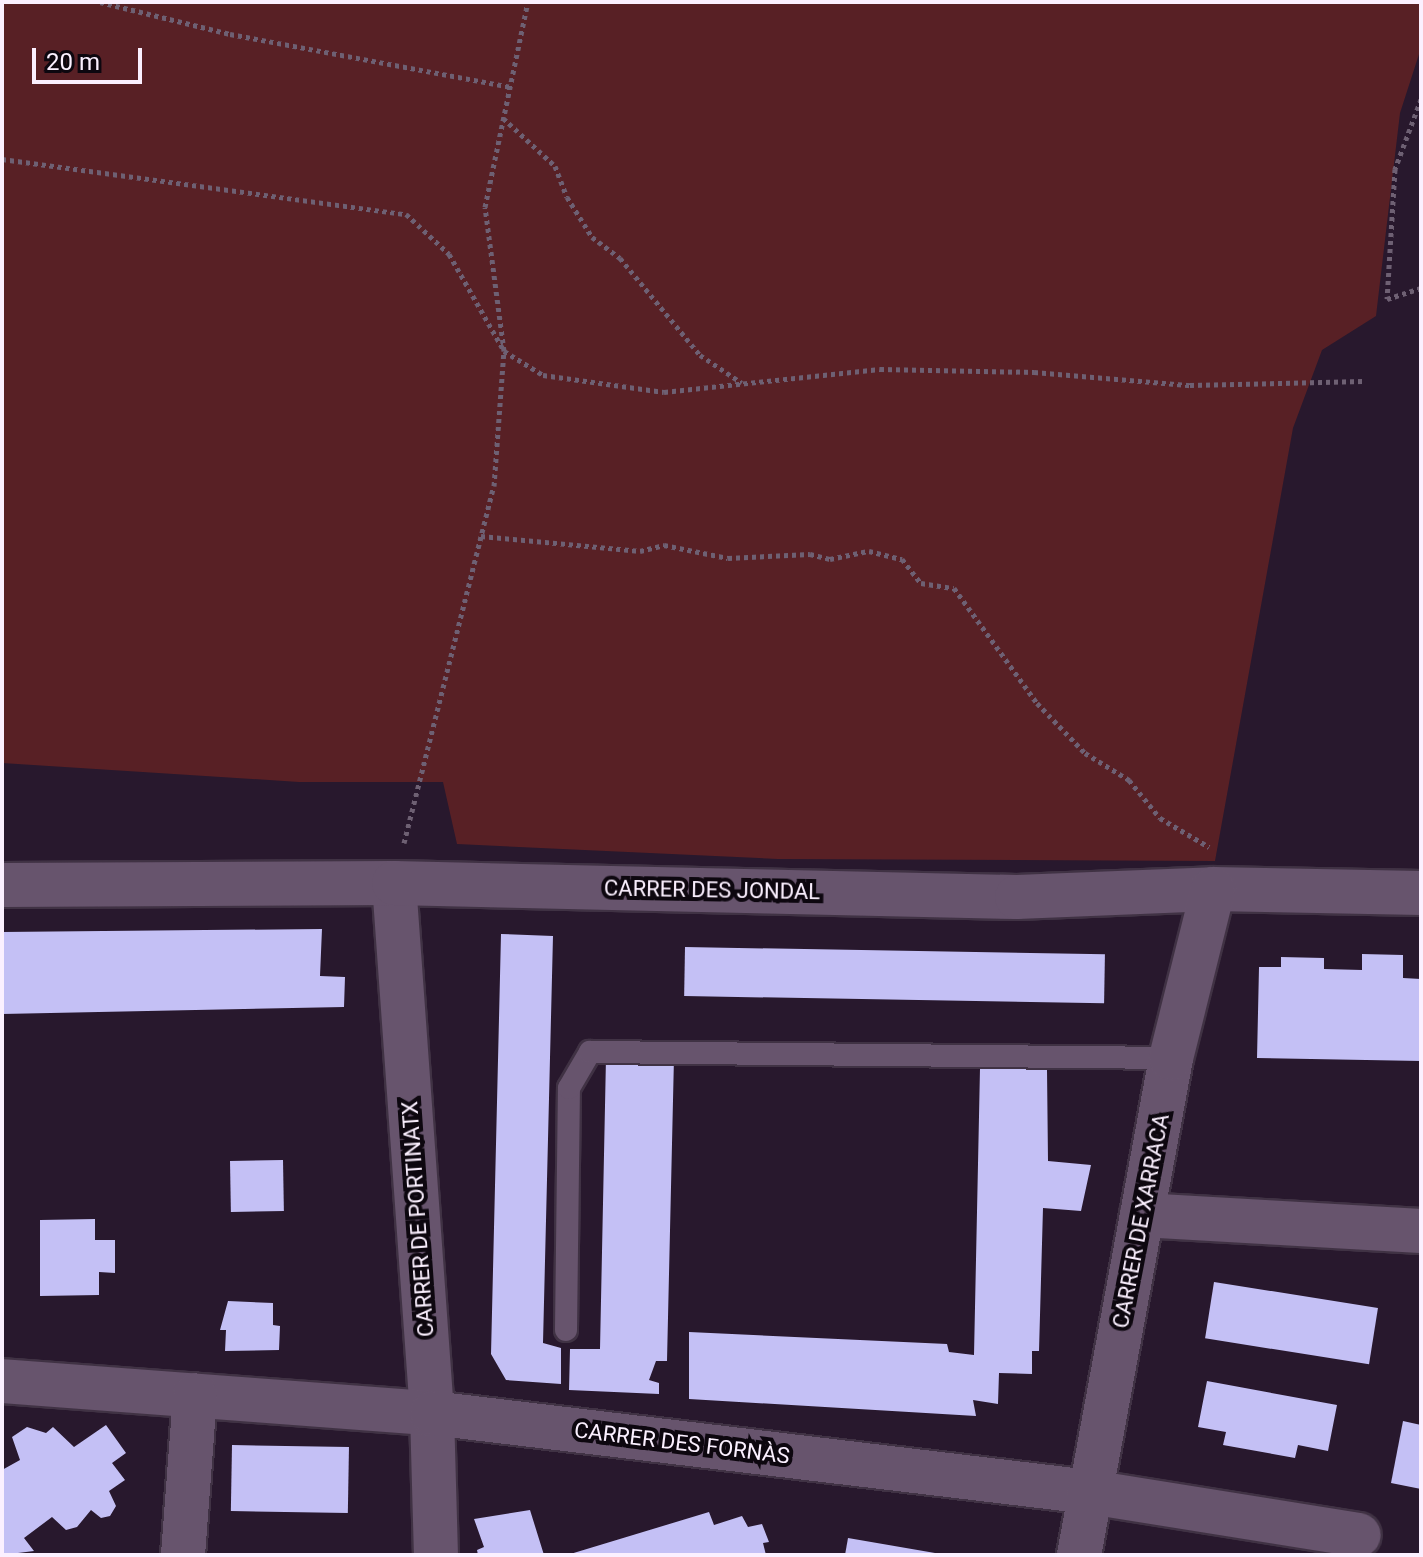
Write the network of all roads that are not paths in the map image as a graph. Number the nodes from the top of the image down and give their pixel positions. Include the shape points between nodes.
1 (1218, 872) junction
2 (394, 883) junction
3 (2, 885) edge
4 (1421, 893) edge
5 (1171, 1058) junction
6 (1142, 1215) junction
7 (1421, 1231) edge
8 (566, 1330) dead end
9 (2, 1381) edge
10 (195, 1395) junction
11 (432, 1413) junction
12 (1090, 1492) junction
13 (1359, 1535) dead end
14 (183, 1555) edge
15 (436, 1555) edge
16 (1079, 1555) edge

1 - 2 street, CARRER DES JONDAL via 1017,897
1 - 4 street, CARRER DES JONDAL
1 - 5 street, CARRER DE XARRACA
2 - 3 street, CARRER DES JONDAL
2 - 11 street, CARRER DE PORTINATX
5 - 6 street, CARRER DE XARRACA
5 - 8 lane via 590,1052 569,1088
6 - 7 street
6 - 12 street, CARRER DE XARRACA
9 - 10 street, CARRER DES FORNÀS
10 - 11 street, CARRER DES FORNÀS
10 - 14 street
11 - 12 street, CARRER DES FORNÀS
11 - 15 street, CARRER DE PORTINATX
12 - 13 street, CARRER DES FORNÀS
12 - 16 street, CARRER DE XARRACA

